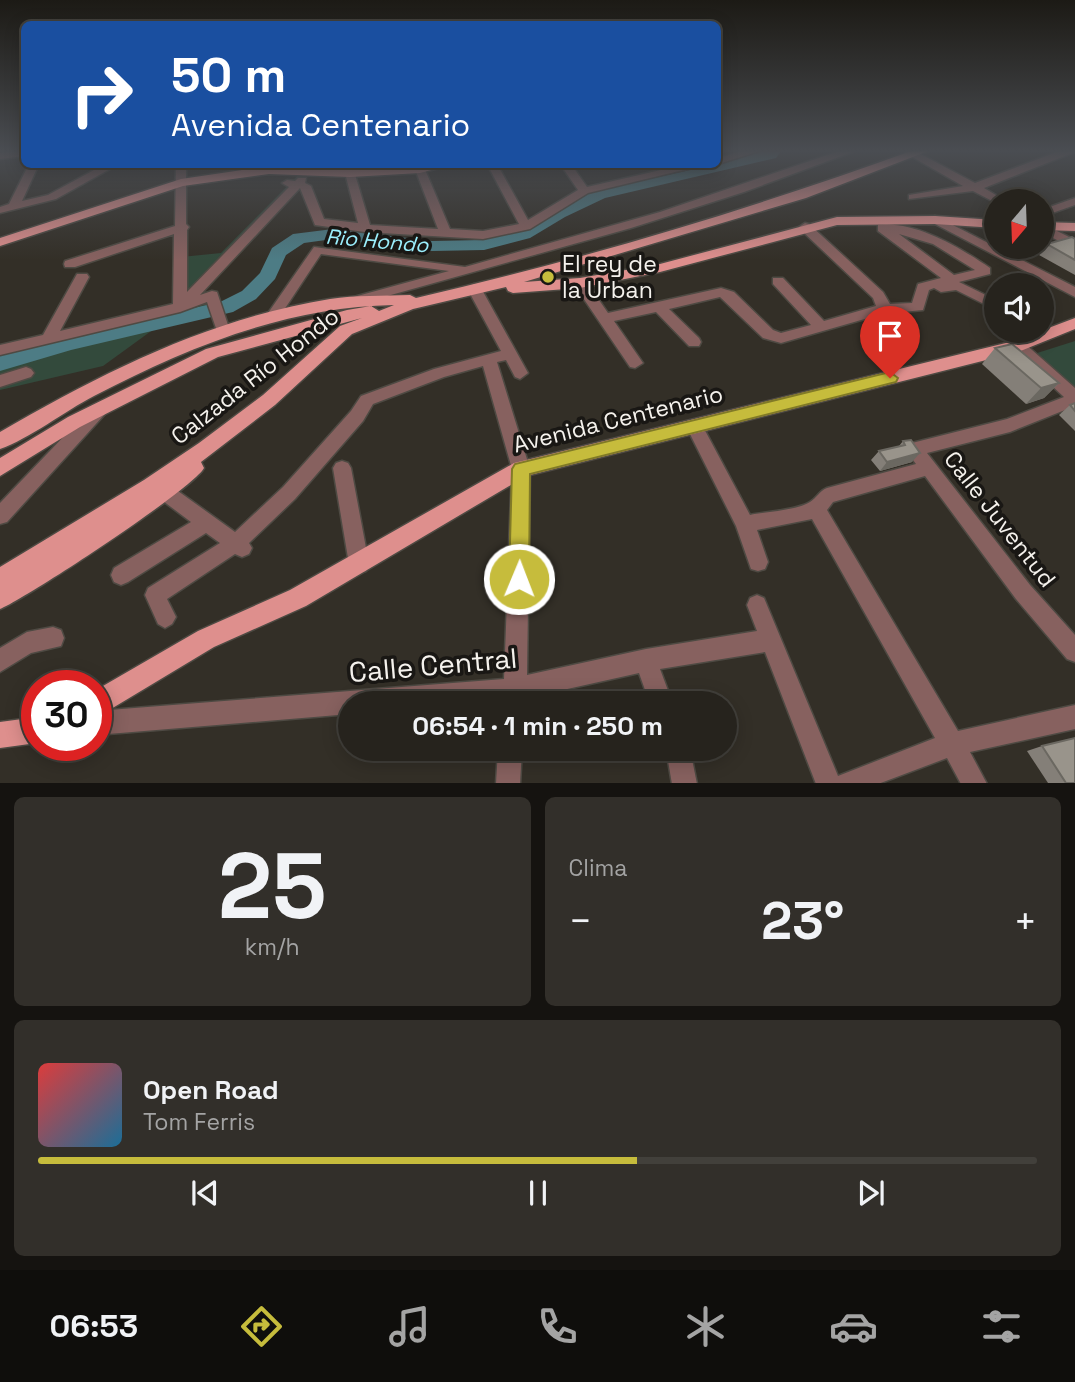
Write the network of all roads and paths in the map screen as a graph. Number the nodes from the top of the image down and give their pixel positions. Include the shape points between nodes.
1 (23, 187) edge
2 (72, 187) edge
3 (170, 187) edge
4 (181, 187) edge
5 (284, 187) edge
6 (306, 187) edge
7 (354, 187) edge
8 (427, 187) edge
9 (504, 187) edge
10 (581, 187) edge
11 (605, 187) edge
12 (748, 187) edge
13 (824, 187) edge
14 (976, 187) joint
15 (584, 191) junction
16 (984, 192) edge
17 (913, 197) dead end
18 (1075, 201) edge
19 (13, 208) junction
20 (1054, 209) edge
21 (0, 210) edge
22 (935, 220) junction
23 (984, 223) edge
24 (877, 224) junction
25 (526, 226) junction
26 (183, 227) junction
27 (805, 227) junction
28 (1054, 227) edge
29 (1075, 227) edge
30 (365, 229) junction
31 (446, 234) junction
32 (1054, 234) edge
33 (0, 242) edge
34 (1075, 245) edge
35 (70, 264) dead end
36 (468, 269) junction
37 (82, 277) dead end
38 (949, 278) junction
39 (778, 281) dead end
40 (580, 283) junction
41 (478, 287) junction
42 (1075, 293) edge
43 (984, 299) edge
44 (431, 300) junction
45 (179, 303) junction
46 (658, 306) junction
47 (882, 309) junction
48 (928, 312) dead end
49 (350, 315) junction
50 (272, 316) junction
51 (604, 319) junction
52 (1075, 323) edge
53 (822, 328) junction
54 (1054, 329) edge
55 (223, 331) junction
56 (48, 339) junction
57 (694, 342) dead end
58 (1023, 343) edge
59 (1018, 346) junction
60 (2, 348) edge
61 (510, 354) junction
62 (488, 359) junction
63 (635, 363) dead end
64 (26, 373) dead end
65 (520, 373) dead end
66 (0, 381) edge
67 (1075, 398) edge
68 (269, 400) junction
69 (99, 411) junction
70 (695, 428) junction
71 (0, 441) edge
72 (929, 467) junction
73 (0, 468) edge
74 (342, 468) dead end
75 (521, 469) junction
76 (0, 475) edge
77 (165, 492) junction
78 (816, 509) junction
79 (0, 516) edge
80 (205, 523) junction
81 (745, 524) junction
82 (240, 547) junction
83 (758, 562) dead end
84 (359, 564) junction
85 (0, 569) edge
86 (121, 575) dead end
87 (0, 579) edge
88 (0, 598) edge
89 (757, 605) dead end
90 (164, 617) dead end
91 (53, 638) dead end
92 (771, 640) junction
93 (1075, 651) edge
94 (646, 660) junction
95 (0, 661) edge
96 (516, 691) edge
97 (534, 691) edge
98 (657, 691) edge
99 (112, 695) edge
100 (338, 707) edge
101 (1075, 717) edge
102 (112, 722) edge
103 (21, 732) edge
104 (0, 735) edge
105 (954, 744) junction
106 (509, 761) edge
107 (680, 761) edge
108 (508, 783) edge
109 (685, 783) edge
110 (829, 783) edge
111 (846, 783) edge
112 (975, 783) edge

1 - 19 street
2 - 19 street
3 - 33 main road
4 - 26 street
5 - 45 street
6 - 30 street via 319,222
7 - 30 street
8 - 31 street
9 - 25 street
10 - 15 street
11 - 15 street
12 - 36 street
13 - 41 main road via 571,265
14 - 16 street
14 - 17 street
15 - 25 street
18 - 20 street
19 - 21 street
22 - 23 main road
22 - 24 main road
22 - 42 street
24 - 27 main road via 836,221
24 - 38 street
24 - 38 street via 949,245 985,271
25 - 31 street via 483,235
26 - 35 street
26 - 45 street
27 - 40 main road via 672,265
27 - 47 street via 878,295
28 - 29 main road
30 - 31 street
32 - 34 street
36 - 49 street
36 - 50 street via 318,250
37 - 56 street
38 - 47 street via 923,287 918,307
39 - 53 street
40 - 41 main road
40 - 51 street
41 - 44 main road
41 - 61 street
43 - 48 street via 949,286 929,294
44 - 49 main road
44 - 49 main road
45 - 55 street via 212,295
45 - 56 street
46 - 51 street
46 - 53 street via 721,292 775,337
46 - 57 street
47 - 53 street
49 - 50 main road via 330,304
49 - 68 main road, Calzada Río Hondo
49 - 69 main road via 212,354
50 - 55 main road
51 - 63 street
52 - 54 main road, Avenida Centenario
55 - 71 main road via 65,401
56 - 60 street
58 - 59 main road, Avenida Centenario
59 - 67 street
59 - 70 main road, Avenida Centenario
61 - 62 street
61 - 65 street
62 - 75 street
62 - 82 street via 367,400
64 - 66 street
67 - 72 street, Calle Juventud via 1010,425 914,449
68 - 77 main road via 240,431
68 - 85 main road via 112,504
68 - 87 main road, Calzada Río Hondo via 206,448
69 - 73 main road
69 - 76 main road
69 - 79 street
70 - 75 main road, Avenida Centenario
70 - 81 street
72 - 78 street via 827,496
72 - 93 street, Calle Juventud via 1023,592
74 - 84 street
75 - 84 main road, Avenida Centenario
75 - 96 street
77 - 80 street
77 - 88 main road
78 - 81 street
78 - 105 street
80 - 82 street
80 - 86 street
81 - 83 street
82 - 90 street via 155,595
84 - 99 main road, Avenida Centenario via 298,598 206,639
89 - 92 street
91 - 95 street via 27,643
92 - 94 street, Calle Central
92 - 110 street
94 - 97 street, Calle Central
94 - 98 street
100 - 102 street, Calle Central
101 - 105 street
103 - 104 main road
105 - 111 street
105 - 112 street
106 - 108 street
107 - 109 street

